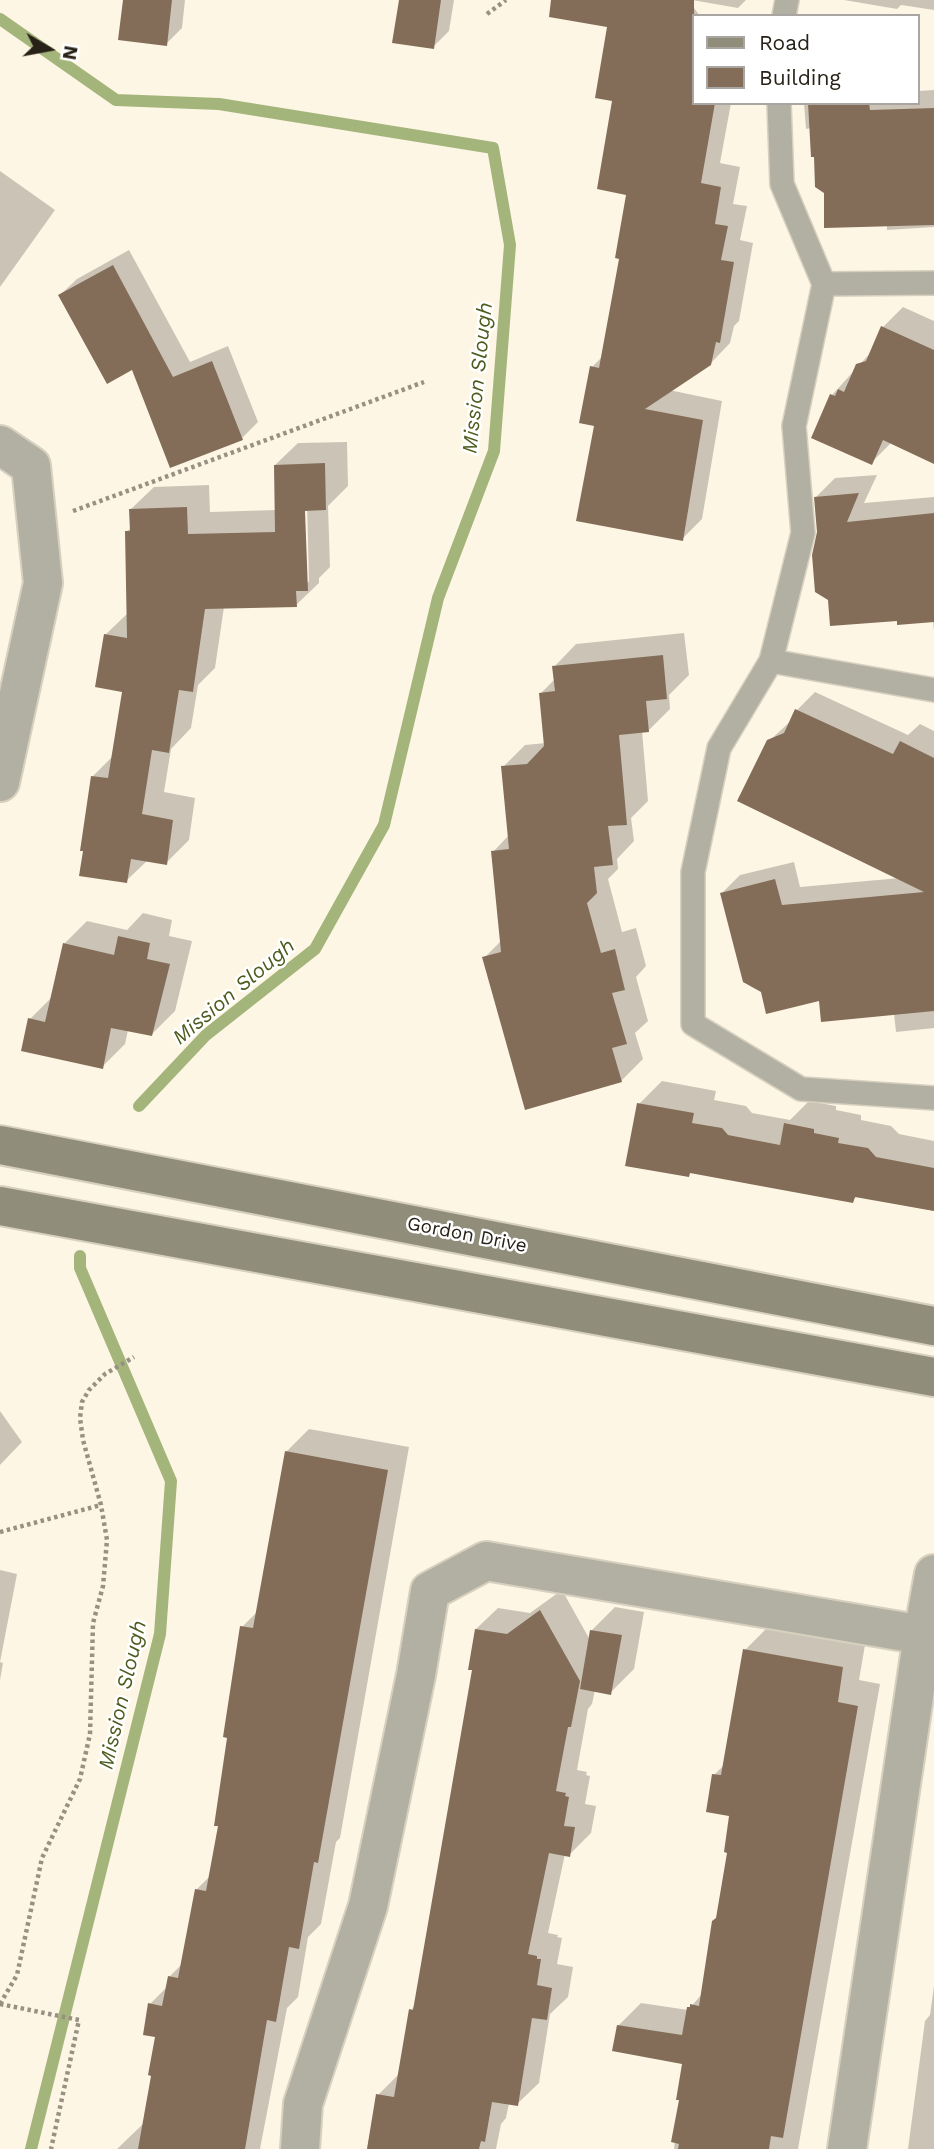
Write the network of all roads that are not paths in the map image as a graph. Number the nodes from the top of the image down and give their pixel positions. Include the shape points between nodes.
1 (779, 105) edge
2 (934, 283) edge
3 (824, 284) junction
4 (0, 444) edge
5 (771, 661) junction
6 (934, 690) edge
7 (0, 782) edge
8 (934, 1098) edge
9 (0, 1145) edge
10 (0, 1206) edge
11 (934, 1326) edge
12 (934, 1377) edge
13 (934, 1574) edge
14 (923, 1635) junction
15 (300, 2149) edge
16 (847, 2149) edge

1 - 3 lane via 782,184
2 - 3 lane
3 - 5 lane via 794,426 803,533
4 - 7 street via 31,466 43,583
5 - 6 lane
5 - 8 lane via 719,748 693,873 694,1024 801,1089
9 - 11 main road, Gordon Drive
10 - 12 main road
13 - 14 street
14 - 15 street via 486,1562 430,1591 368,1906 303,2104
14 - 16 street

